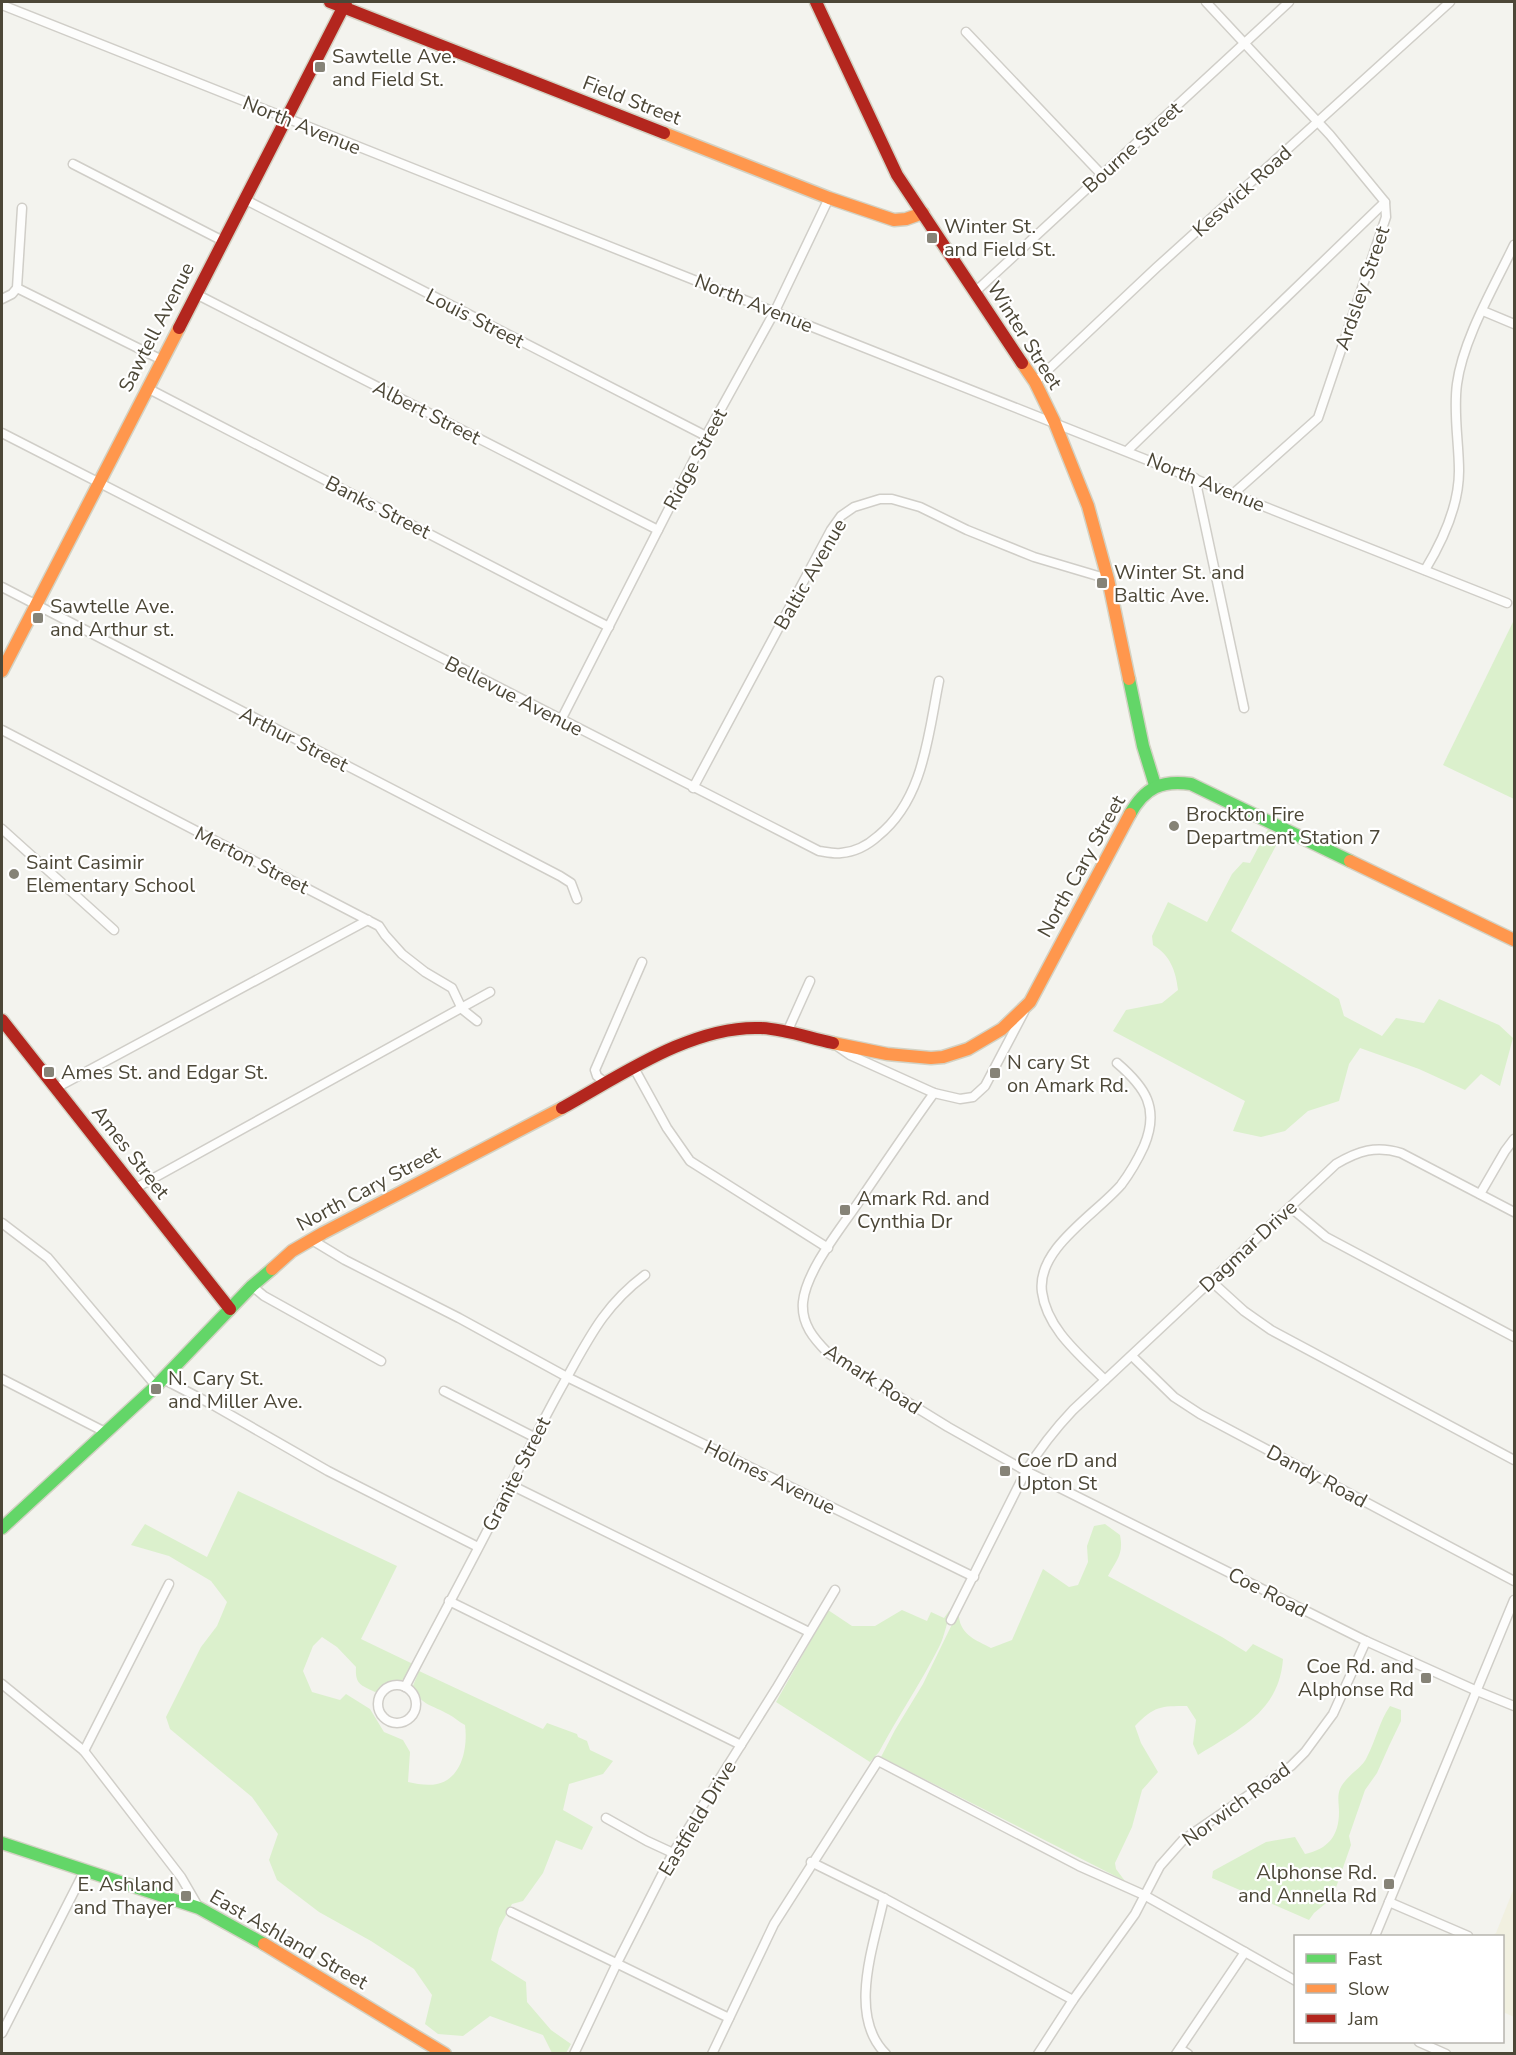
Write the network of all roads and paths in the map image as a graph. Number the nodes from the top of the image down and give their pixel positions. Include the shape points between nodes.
1 (330, 2) edge
2 (816, 2) edge
3 (1206, 2) edge
4 (1289, 2) edge
5 (1446, 3) edge
6 (2, 4) edge
7 (344, 5) edge
8 (966, 32) dead end
9 (1246, 43) junction
10 (286, 119) junction
11 (1318, 122) junction
12 (73, 164) dead end
13 (1102, 175) junction
14 (829, 198) junction
15 (244, 199) junction
16 (1385, 202) junction
17 (22, 208) dead end
18 (923, 213) junction
19 (223, 241) junction
20 (1515, 245) edge
21 (17, 288) junction
22 (975, 292) junction
23 (196, 294) junction
24 (2, 299) edge
25 (775, 311) junction
26 (1483, 311) junction
27 (1515, 324) edge
28 (162, 360) junction
29 (1035, 382) junction
30 (147, 388) junction
31 (1054, 421) junction
32 (2, 433) edge
33 (706, 436) junction
34 (1127, 451) junction
35 (1195, 478) junction
36 (98, 483) junction
37 (1234, 494) junction
38 (658, 530) junction
39 (1425, 570) junction
40 (1108, 579) junction
41 (2, 587) edge
42 (1507, 603) dead end
43 (36, 605) junction
44 (609, 627) junction
45 (2, 671) edge
46 (939, 681) dead end
47 (1244, 708) dead end
48 (561, 720) junction
49 (2, 729) edge
50 (1155, 785) junction
51 (693, 788) junction
52 (2, 829) edge
53 (577, 899) dead end
54 (368, 920) junction
55 (114, 930) dead end
56 (1515, 940) edge
57 (642, 962) dead end
58 (810, 981) dead end
59 (490, 992) dead end
60 (1030, 1002) junction
61 (462, 1008) junction
62 (477, 1021) dead end
63 (3, 1025) edge
64 (788, 1030) junction
65 (831, 1043) junction
66 (1117, 1063) dead end
67 (634, 1068) junction
68 (607, 1084) junction
69 (56, 1088) junction
70 (934, 1093) junction
71 (1515, 1138) edge
72 (134, 1189) junction
73 (1480, 1194) junction
74 (1290, 1207) junction
75 (1515, 1212) edge
76 (2, 1223) edge
77 (312, 1240) junction
78 (828, 1248) junction
79 (645, 1275) dead end
80 (1211, 1281) junction
81 (252, 1286) junction
82 (230, 1309) junction
83 (1515, 1337) edge
84 (1132, 1356) junction
85 (381, 1361) dead end
86 (567, 1377) junction
87 (2, 1379) edge
88 (1105, 1380) junction
89 (159, 1382) junction
90 (444, 1391) dead end
91 (105, 1432) junction
92 (534, 1437) junction
93 (1515, 1460) edge
94 (1026, 1471) junction
95 (511, 1485) junction
96 (2, 1528) edge
97 (478, 1547) junction
98 (974, 1576) junction
99 (1515, 1581) edge
100 (169, 1584) dead end
101 (835, 1590) dead end
102 (1515, 1600) edge
103 (449, 1601) junction
104 (951, 1620) dead end
105 (809, 1632) junction
106 (1366, 1641) junction
107 (2, 1684) edge
108 (405, 1687) junction
109 (1476, 1691) junction
110 (1515, 1706) edge
111 (741, 1745) junction
112 (84, 1751) junction
113 (606, 1818) dead end
114 (2, 1843) edge
115 (673, 1853) junction
116 (812, 1862) junction
117 (85, 1870) junction
118 (1144, 1895) junction
119 (884, 1898) junction
120 (1389, 1902) junction
121 (199, 1908) junction
122 (511, 1912) dead end
123 (1375, 1935) edge
124 (1466, 1935) edge
125 (1245, 1952) junction
126 (617, 1963) junction
127 (1294, 1981) edge
128 (1073, 2000) junction
129 (729, 2018) junction
130 (3, 2027) edge
131 (1421, 2043) edge
132 (1181, 2052) edge
133 (445, 2054) edge
134 (574, 2054) edge
135 (712, 2054) edge
136 (886, 2054) edge
137 (1038, 2054) edge
138 (1446, 2054) edge

1 - 7 street, Field Street
2 - 18 street, Winter Street via 897,174
3 - 9 street, Ardsley Street
4 - 9 street, Bourne Street
5 - 11 street, Keswick Road
6 - 10 street, North Avenue
7 - 10 street, Sawtell Avenue
7 - 14 street, Field Street
8 - 13 street
9 - 11 street, Ardsley Street
9 - 13 street, Bourne Street
10 - 15 street, Sawtell Avenue
10 - 25 street, North Avenue
11 - 16 street, Ardsley Street
11 - 29 street, Keswick Road
12 - 19 street
13 - 22 street, Bourne Street
14 - 18 street, Field Street via 894,220
14 - 25 street, Ridge Street
15 - 19 street, Sawtell Avenue
15 - 33 street, Louis Street
16 - 34 street
16 - 37 street, Ardsley Street via 1386,217 1318,418
17 - 21 street
18 - 22 street, Winter Street
19 - 23 street, Sawtell Avenue
20 - 26 street
21 - 24 street
21 - 28 street
22 - 29 street, Winter Street
23 - 28 street, Sawtell Avenue
23 - 38 street, Albert Street
25 - 31 street, North Avenue
25 - 33 street, Ridge Street
26 - 27 street
26 - 39 street via 1468,342 1456,385 1459,474 1455,498
28 - 30 street, Sawtell Avenue
29 - 31 street, Winter Street
30 - 36 street, Sawtell Avenue
30 - 44 street, Banks Street
31 - 34 street, North Avenue
31 - 40 street, Winter Street via 1088,506
32 - 36 street, Bellevue Avenue
33 - 38 street, Ridge Street
34 - 35 street, North Avenue
35 - 37 street, North Avenue
35 - 47 street
36 - 43 street, Sawtell Avenue
36 - 48 street, Bellevue Avenue
37 - 39 street, North Avenue
38 - 44 street, Ridge Street
39 - 42 street, North Avenue
40 - 50 street, Winter Street via 1143,746
40 - 51 street, Baltic Avenue via 1004,546 907,502 880,499 854,507 831,530
41 - 43 street, Arthur Street
43 - 45 street, Sawtell Avenue
43 - 53 street, Arthur Street via 560,876 571,883
44 - 48 street, Ridge Street
46 - 51 street, Bellevue Avenue via 919,777 908,802 891,825 854,851 819,851
48 - 51 street, Bellevue Avenue
49 - 54 street, Merton Street
50 - 56 street via 1178,781 1191,784
50 - 60 street, North Cary Street via 1135,805
52 - 55 street
54 - 61 street, Merton Street via 379,926 402,954 452,988
54 - 69 street
57 - 68 street via 596,1070
58 - 64 street
59 - 61 street
60 - 65 street, North Cary Street via 994,1034 944,1057 913,1058
60 - 70 street, North Cary Street via 985,1086 973,1096 960,1099
61 - 62 street, Merton Street
61 - 72 street
63 - 69 street, Ames Street
64 - 65 street, North Cary Street
64 - 67 street, North Cary Street via 738,1029 696,1038
65 - 70 street, North Cary Street
66 - 88 street via 1143,1089 1150,1107 1147,1139 1120,1186 1063,1241 1041,1281 1053,1323
67 - 68 street, North Cary Street
67 - 78 street via 690,1161
68 - 77 street, North Cary Street
69 - 72 street, Ames Street
70 - 78 street, Amark Road
71 - 73 street
72 - 82 street, Ames Street
73 - 74 street, Dagmar Drive via 1401,1153 1376,1148 1362,1150 1336,1164
73 - 75 street, Dagmar Drive
74 - 80 street, Dagmar Drive
74 - 83 street via 1326,1237
76 - 89 street via 48,1258
77 - 81 street, North Cary Street via 292,1251
77 - 86 street, Holmes Avenue
78 - 94 street, Amark Road via 809,1279 803,1302 812,1336 851,1368
79 - 86 street, Granite Street via 597,1324
80 - 84 street, Dagmar Drive
80 - 93 street via 1271,1330
81 - 82 street, North Cary Street
81 - 85 street
82 - 89 street, North Cary Street
84 - 88 street, Dagmar Drive
84 - 99 street, Dandy Road via 1174,1397 1200,1414
86 - 92 street, Granite Street
86 - 98 street, Holmes Avenue
87 - 91 street
88 - 94 street, Dagmar Drive via 1056,1428
89 - 91 street, North Cary Street
89 - 97 street via 213,1405
90 - 92 street
91 - 96 street, North Cary Street
92 - 95 street, Granite Street
94 - 98 street, Dagmar Drive
94 - 106 street, Coe Road
95 - 97 street, Granite Street
95 - 105 street
97 - 103 street, Granite Street
98 - 104 street, Dagmar Drive
100 - 112 street
101 - 105 street, Eastfield Drive
102 - 109 street
103 - 108 street, Granite Street
103 - 111 street
105 - 111 street, Eastfield Drive
106 - 109 street, Coe Road
106 - 118 street, Norwich Road via 1333,1714 1305,1752 1291,1766 1184,1840 1160,1866
107 - 112 street
108 - 108 street via 390,1686 379,1697 379,1712 387,1721 403,1723 415,1711 416,1700
109 - 110 street, Coe Road
109 - 120 street
111 - 115 street, Eastfield Drive
112 - 121 street via 181,1877
113 - 115 street
114 - 117 street, East Ashland Street
115 - 126 street, Eastfield Drive
116 - 118 street via 878,1761 1079,1866
116 - 119 street
116 - 129 street via 774,1924
117 - 121 street, East Ashland Street
117 - 130 street
118 - 125 street
118 - 128 street, Norwich Road via 1135,1914
119 - 128 street
119 - 136 street via 865,2002 871,2034
120 - 123 street
120 - 124 street
121 - 133 street, East Ashland Street
122 - 126 street
125 - 127 street
125 - 132 street
126 - 129 street
126 - 134 street, Eastfield Drive
128 - 137 street, Norwich Road
129 - 135 street
131 - 138 street

